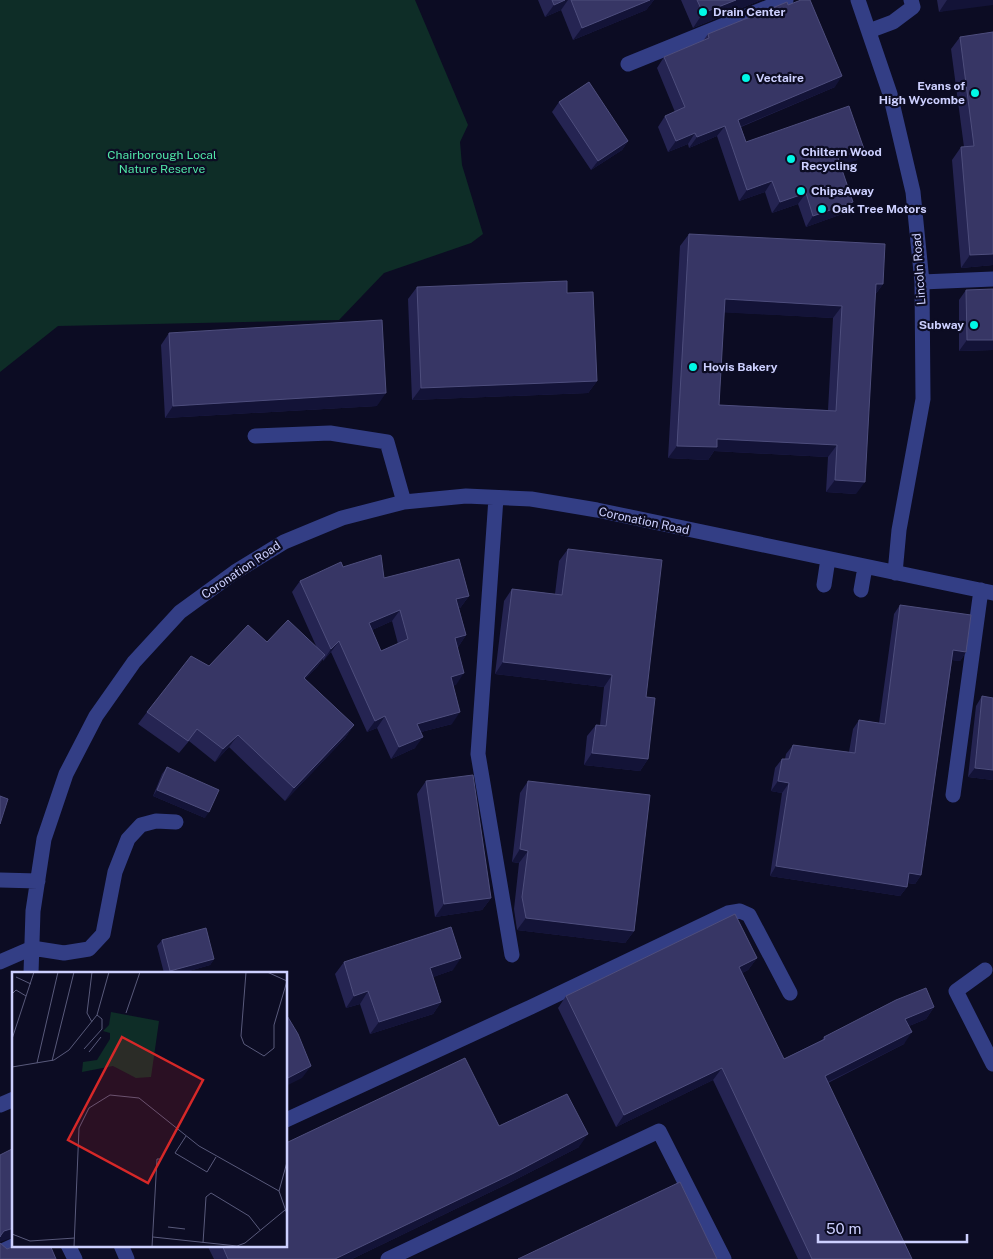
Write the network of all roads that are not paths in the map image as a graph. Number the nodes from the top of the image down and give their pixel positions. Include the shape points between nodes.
1 (786, 0) edge
2 (858, 0) edge
3 (911, 0) edge
4 (869, 32) junction
5 (628, 64) dead end
6 (993, 279) edge
7 (922, 282) junction
8 (256, 436) dead end
9 (496, 498) junction
10 (404, 502) junction
11 (828, 560) junction
12 (864, 567) junction
13 (895, 573) junction
14 (824, 585) dead end
15 (861, 590) dead end
16 (987, 592) edge
17 (953, 794) dead end
18 (176, 822) dead end
19 (0, 880) edge
20 (38, 881) junction
21 (32, 948) junction
22 (512, 955) dead end
23 (0, 962) edge
24 (985, 970) dead end
25 (31, 972) edge
26 (790, 993) dead end
27 (993, 1064) edge
28 (12, 1099) edge
29 (0, 1105) edge
30 (288, 1119) edge
31 (13, 1246) edge
32 (68, 1246) edge
33 (121, 1246) edge
34 (0, 1252) edge
35 (75, 1259) edge
36 (127, 1259) edge
37 (388, 1259) edge
38 (724, 1259) edge

1 - 5 street
2 - 4 street, Lincoln Road
3 - 4 street via 913,7 892,22
4 - 7 street, Lincoln Road via 890,94 913,192
6 - 7 street
7 - 13 street, Lincoln Road via 923,399 899,530
8 - 10 street via 330,433 387,442
9 - 10 street, Coronation Road via 466,496
9 - 11 street, Coronation Road via 597,510
9 - 22 street via 478,754
10 - 20 street, Coronation Road via 342,518 284,542 180,612 134,662 96,716 66,774 44,839
11 - 12 street, Coronation Road
11 - 14 street
12 - 13 street, Coronation Road
12 - 15 street
13 - 16 street, Coronation Road
16 - 17 street
18 - 21 street via 156,821 141,825 128,839 115,872 103,934 89,949 64,953
19 - 20 street
20 - 21 street, Coronation Road
21 - 23 street
21 - 25 street, Coronation Road
24 - 27 street via 956,991
26 - 30 street via 749,916 740,911 728,913
28 - 29 street
31 - 34 street
32 - 35 street
33 - 36 street
37 - 38 street via 659,1131

